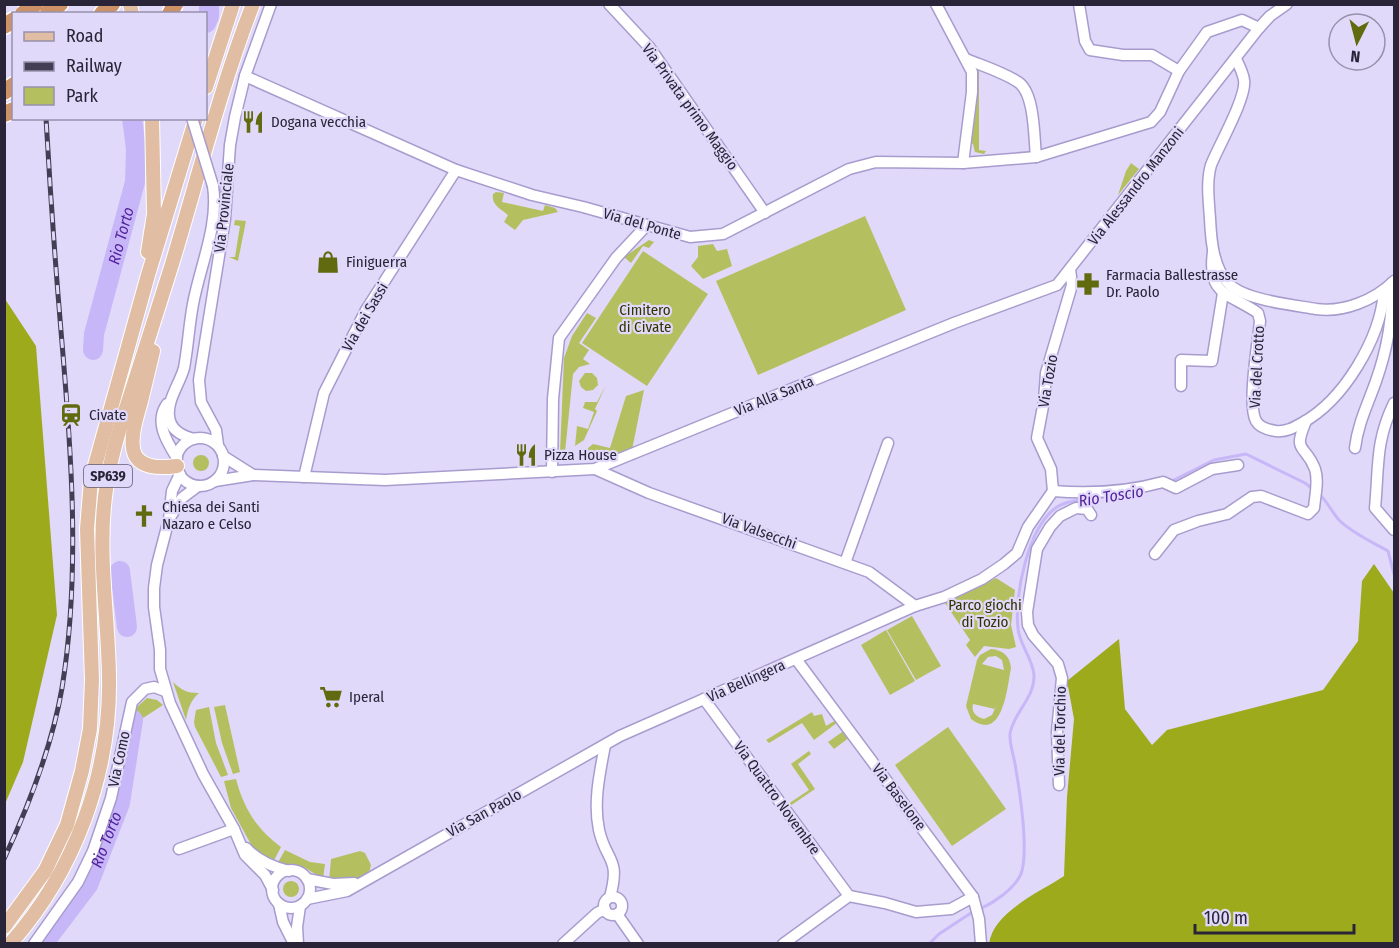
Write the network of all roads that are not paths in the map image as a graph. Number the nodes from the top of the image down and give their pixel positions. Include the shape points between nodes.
1 (233, 4) edge
2 (253, 4) edge
3 (271, 4) edge
4 (609, 4) edge
5 (936, 4) edge
6 (1079, 4) edge
7 (1287, 4) edge
8 (1259, 28) junction
9 (966, 59) junction
10 (1236, 59) junction
11 (1179, 71) junction
12 (245, 76) junction
13 (207, 84) edge
14 (152, 120) edge
15 (193, 120) edge
16 (195, 120) edge
17 (1036, 157) junction
18 (963, 163) junction
19 (456, 171) junction
20 (765, 213) junction
21 (646, 226) junction
22 (1213, 249) junction
23 (172, 263) junction
24 (1070, 269) junction
25 (148, 275) junction
26 (1393, 282) edge
27 (1384, 292) junction
28 (1223, 293) junction
29 (954, 323) joint
30 (1181, 386) dead end
31 (175, 394) junction
32 (1395, 404) edge
33 (206, 414) junction
34 (1306, 421) junction
35 (197, 439) junction
36 (888, 443) dead end
37 (1355, 448) dead end
38 (220, 451) junction
39 (1239, 465) dead end
40 (178, 466) junction
41 (595, 470) junction
42 (552, 472) junction
43 (253, 475) junction
44 (304, 477) junction
45 (215, 481) junction
46 (198, 486) junction
47 (1053, 491) junction
48 (1091, 515) dead end
49 (169, 519) junction
50 (1395, 530) edge
51 (1029, 546) junction
52 (1155, 554) dead end
53 (845, 563) junction
54 (915, 606) junction
55 (796, 659) junction
56 (165, 691) junction
57 (704, 699) junction
58 (606, 745) junction
59 (1059, 785) dead end
60 (234, 829) junction
61 (239, 841) junction
62 (179, 849) dead end
63 (288, 871) junction
64 (307, 879) junction
65 (363, 881) junction
66 (273, 890) junction
67 (849, 896) junction
68 (610, 897) junction
69 (974, 899) junction
70 (304, 903) junction
71 (279, 904) junction
72 (605, 909) junction
73 (617, 914) junction
74 (4, 927) edge
75 (10, 944) edge
76 (34, 944) edge
77 (296, 944) edge
78 (563, 944) edge
79 (638, 944) edge
80 (783, 944) edge
81 (981, 944) edge

1 - 13 main road
2 - 23 main road, SP639
3 - 12 street, Via Provinciale
4 - 20 street, Via Privata primo Maggio via 651,49
5 - 9 street
6 - 11 street via 1090,50 1152,55
7 - 8 street, Via Alessandro Manzoni
8 - 10 street, Via Alessandro Manzoni
8 - 11 street via 1242,20 1207,32
9 - 17 street via 1019,82 1027,93
9 - 18 street via 972,72 972,92
10 - 22 street via 1245,82 1208,179
10 - 24 street, Via Alessandro Manzoni
11 - 17 street, Via del Ponte via 1160,112 1151,122
12 - 19 street, Via del Ponte
12 - 33 street, Via Provinciale via 230,145 225,219 199,380
14 - 25 main road via 154,214
15 - 25 main road, SP639
16 - 31 street, bridge via 214,203 184,366
17 - 18 street, Via del Ponte
18 - 20 street, Via del Ponte via 876,162 849,170
19 - 21 street, Via del Ponte
19 - 44 street, Via dei Sassi via 366,310 324,393
20 - 21 street, Via del Ponte via 723,234 690,237
21 - 42 street via 616,258 559,338
22 - 27 street via 1222,274 1230,285 1245,294 1336,309
22 - 28 street via 1213,280
23 - 40 main road via 131,442 136,457 146,465
23 - 75 main road, SP639 via 120,426 107,482 102,526 108,725 100,772 80,833 46,897
24 - 29 street, Via Alessandro Manzoni via 1057,285
24 - 47 street, Via Tozio via 1072,285 1046,373 1037,438 1051,469
25 - 74 main road, SP639 via 91,480 87,529 92,680 90,729 82,771 67,825 45,871
26 - 27 street
26 - 37 street via 1388,336 1377,380 1357,430
27 - 34 street, Via del Crotto via 1364,354 1345,384
28 - 30 street via 1212,361 1181,360
28 - 34 street, Via del Crotto via 1258,313 1253,394 1256,421 1260,426 1280,431
29 - 41 street, Via Alla Santa
31 - 35 street via 169,410 171,423 179,433
31 - 40 street via 164,408 161,421
32 - 50 street via 1384,424 1377,457 1375,508
33 - 35 street, Via Provinciale
33 - 38 street, Via Provinciale via 216,430
34 - 52 street via 1299,439 1317,479 1314,508 1308,514 1261,496 1252,497 1227,514 1198,520 1174,531
35 - 38 street via 211,441
35 - 40 street via 182,447
36 - 53 street
38 - 43 street
38 - 45 street via 223,471
39 - 47 street via 1212,469 1176,488 1163,482 1089,494
40 - 46 street via 189,483
40 - 49 street
41 - 42 street
41 - 53 street, Via Valsecchi
42 - 44 street via 385,480
43 - 44 street
43 - 45 street
45 - 46 street
46 - 49 street via 182,498
47 - 51 street via 1028,527
48 - 51 street, Via del Torchio via 1086,509 1076,508 1060,516
49 - 56 street via 154,597
51 - 54 street, Via Bellingera via 982,579
51 - 59 street, Via del Torchio via 1028,625 1058,664 1062,678
53 - 54 street, Via Valsecchi via 869,572
54 - 55 street, Via Bellingera
55 - 57 street, Via Bellingera
55 - 69 street, Via Baselone
56 - 60 street via 192,752
56 - 76 street, Via Como via 145,688 132,702 111,798 93,851 78,882
57 - 58 street, Via Bellingera
57 - 67 street, Via Quattro Novembre
58 - 65 street, Via San Paolo
58 - 68 street via 597,804 599,830 615,872
60 - 61 street
60 - 62 street
61 - 63 street via 263,862
61 - 66 street via 244,855 265,875
63 - 64 street via 299,872
63 - 66 street via 276,879
64 - 65 street, Via San Paolo via 333,885
64 - 70 street via 310,889
65 - 70 street, Via San Paolo via 347,891
66 - 71 street
67 - 69 street via 916,912 951,909
67 - 80 street
68 - 72 street
68 - 73 street via 618,897 623,903
69 - 81 street, Via Baselone
70 - 71 street via 289,908
70 - 77 street
71 - 77 street via 283,922
72 - 73 street via 608,914
72 - 78 street
73 - 79 street

